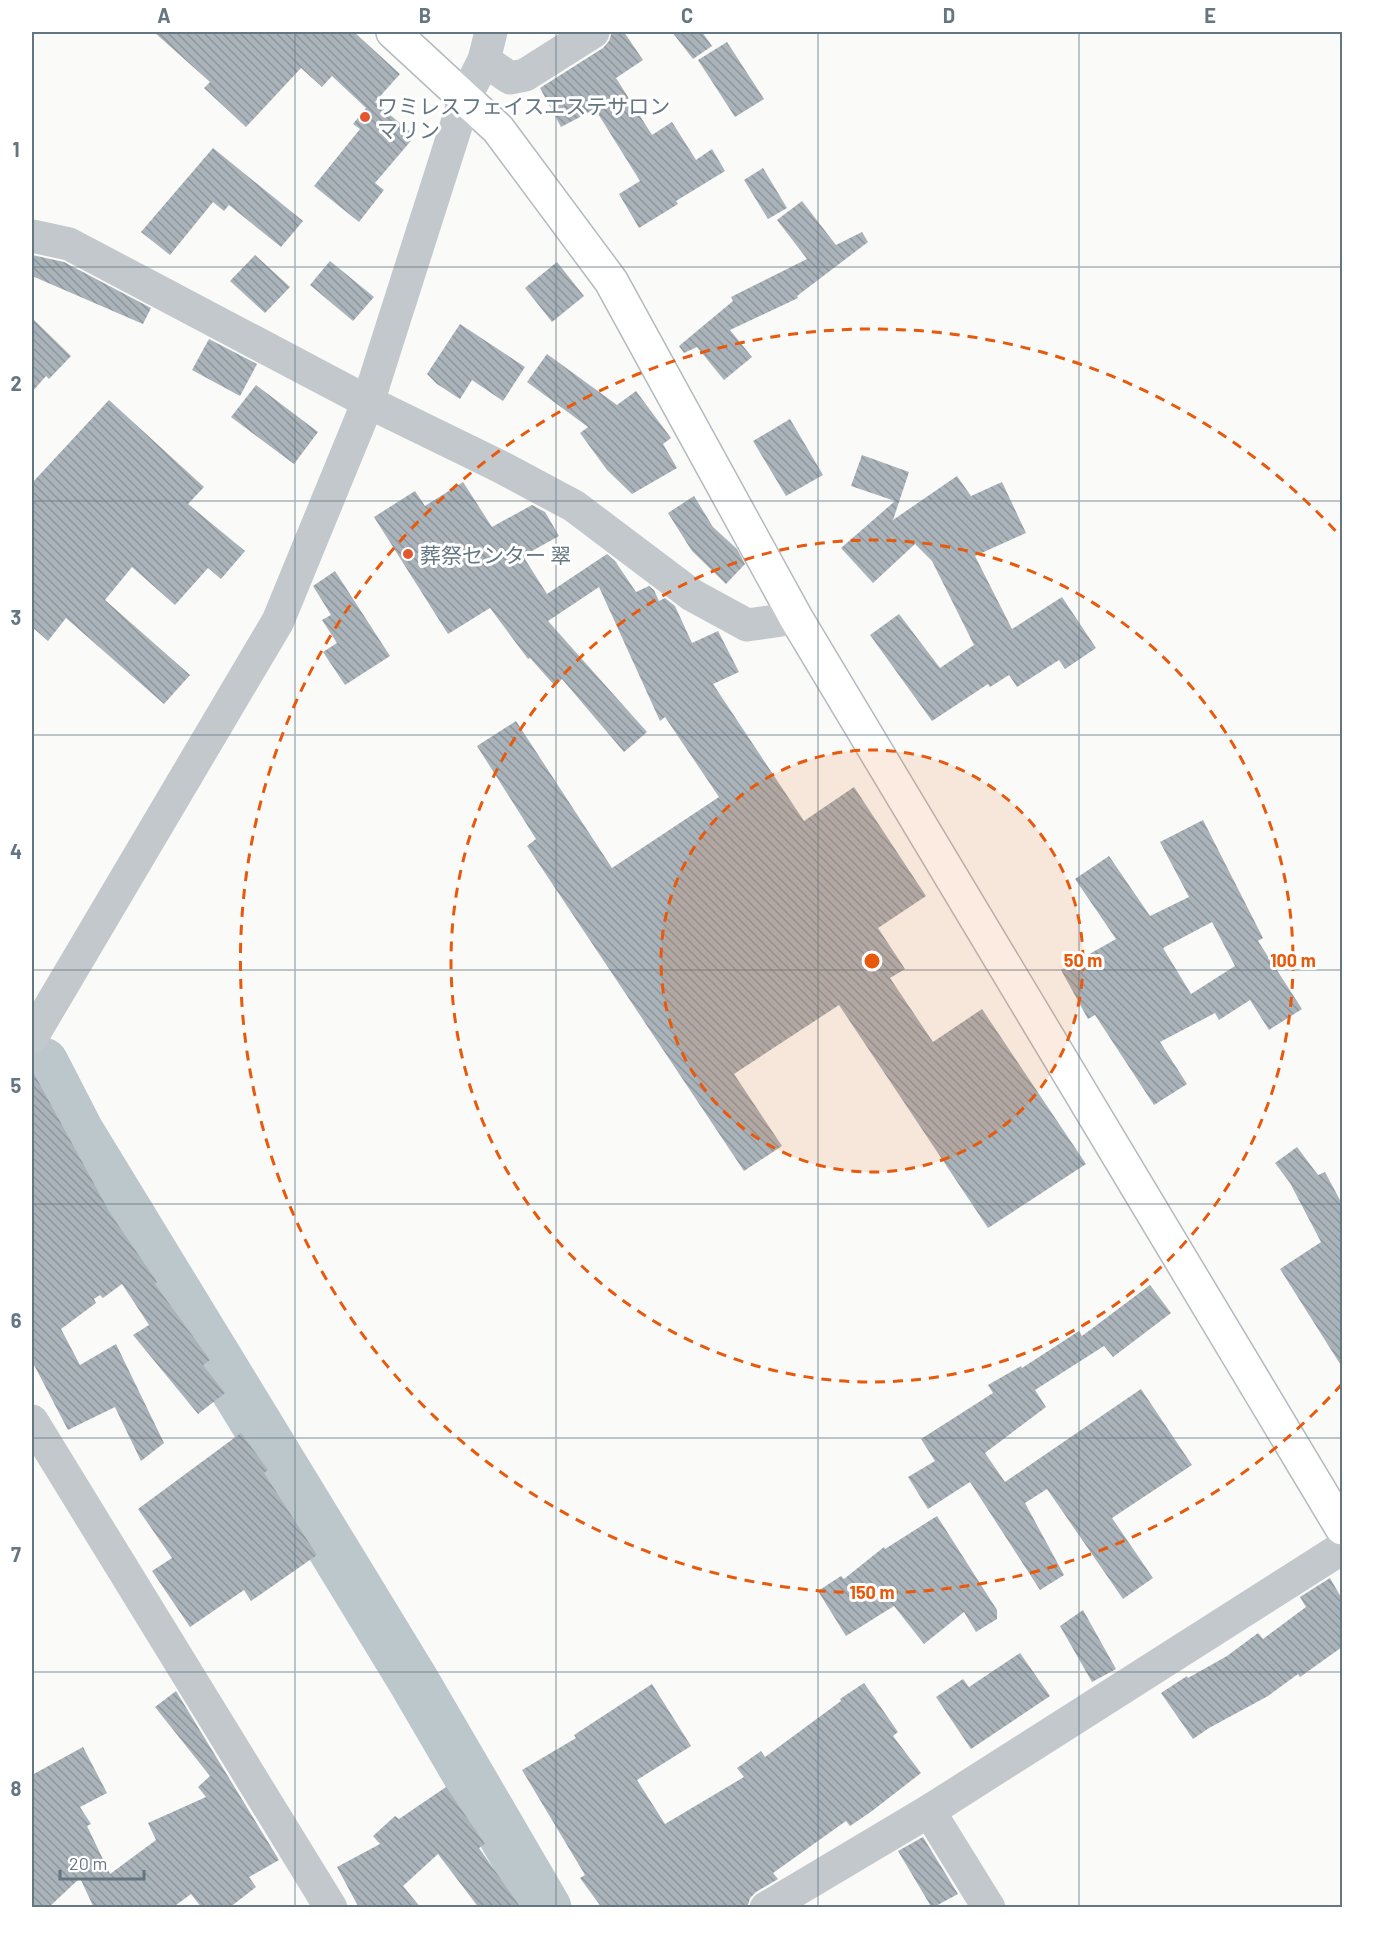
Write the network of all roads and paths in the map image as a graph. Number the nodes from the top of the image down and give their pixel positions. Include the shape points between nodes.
1 (393, 32) edge
2 (593, 32) edge
3 (487, 46) edge
4 (465, 98) junction
5 (32, 236) edge
6 (368, 402) junction
7 (796, 618) junction
8 (32, 1036) edge
9 (32, 1421) edge
10 (1342, 1528) edge
11 (1342, 1548) edge
12 (929, 1811) junction
13 (331, 1908) edge
14 (766, 1908) edge
15 (988, 1908) edge

1 - 4 street
2 - 3 street via 525,75 510,78
3 - 4 street
4 - 6 street
4 - 7 street via 498,129 611,281
5 - 6 street via 69,244
6 - 7 street via 573,506 692,595 747,624
6 - 8 street via 279,621
7 - 10 street
9 - 13 street
11 - 12 street
12 - 14 street
12 - 15 street

